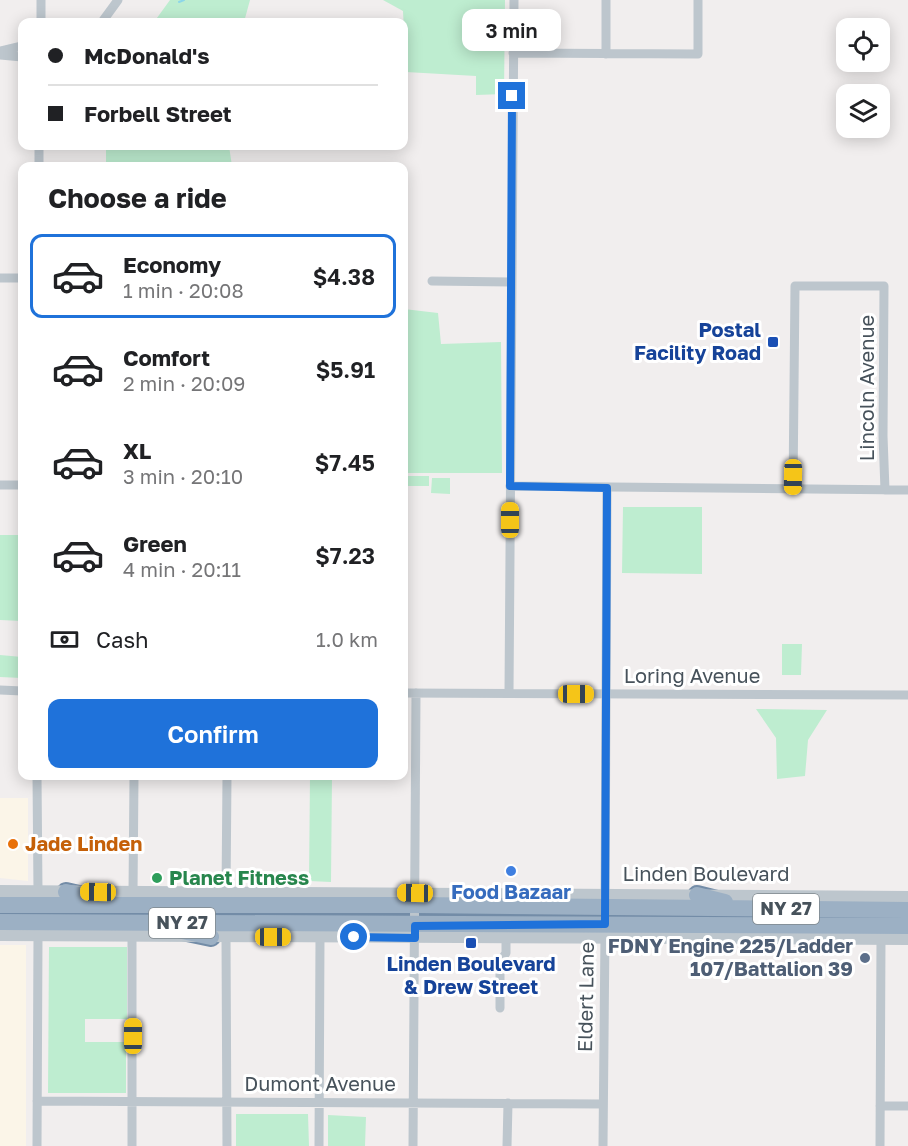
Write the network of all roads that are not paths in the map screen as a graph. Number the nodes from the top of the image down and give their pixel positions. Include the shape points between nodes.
1 (41, 0) edge
2 (118, 0) edge
3 (514, 0) edge
4 (606, 0) edge
5 (698, 0) edge
6 (41, 18) edge
7 (105, 18) edge
8 (18, 47) edge
9 (0, 53) edge
10 (513, 53) junction
11 (606, 54) junction
12 (18, 56) edge
13 (0, 278) edge
14 (18, 278) edge
15 (432, 281) dead end
16 (511, 282) junction
17 (0, 484) edge
18 (18, 485) edge
19 (510, 486) junction
20 (607, 488) junction
21 (793, 489) junction
22 (885, 490) junction
23 (908, 490) edge
24 (0, 690) edge
25 (18, 691) edge
26 (408, 693) edge
27 (416, 693) junction
28 (509, 693) junction
29 (607, 694) junction
30 (908, 695) edge
31 (37, 780) edge
32 (134, 780) edge
33 (227, 780) edge
34 (0, 891) edge
35 (38, 892) junction
36 (66, 892) junction
37 (133, 892) junction
38 (293, 893) joint
39 (499, 894) junction
40 (697, 895) junction
41 (229, 899) junction
42 (415, 899) junction
43 (908, 899) edge
44 (0, 905) edge
45 (119, 905) junction
46 (555, 907) junction
47 (755, 909) junction
48 (881, 909) junction
49 (908, 910) edge
50 (605, 916) junction
51 (0, 922) edge
52 (146, 923) junction
53 (783, 925) junction
54 (908, 926) edge
55 (502, 931) junction
56 (415, 932) junction
57 (0, 935) edge
58 (38, 936) junction
59 (132, 936) junction
60 (219, 937) junction
61 (320, 937) junction
62 (552, 937) joint
63 (730, 938) junction
64 (881, 939) junction
65 (908, 939) edge
66 (500, 1008) dead end
67 (37, 1101) junction
68 (133, 1101) junction
69 (227, 1102) junction
70 (320, 1102) junction
71 (414, 1103) junction
72 (507, 1104) junction
73 (603, 1104) junction
74 (880, 1106) junction
75 (908, 1106) edge
76 (37, 1146) edge
77 (132, 1146) edge
78 (227, 1146) edge
79 (320, 1146) edge
80 (413, 1146) edge
81 (507, 1146) edge
82 (603, 1146) edge
83 (880, 1146) edge

1 - 6 street
2 - 7 street
3 - 10 street
4 - 11 street
5 - 11 street via 698,54
8 - 9 street
9 - 12 street
10 - 11 street
10 - 16 street
13 - 14 street
15 - 16 street
16 - 19 street
17 - 18 street
19 - 20 street
19 - 28 street
20 - 21 street
20 - 29 street, Eldert Lane
21 - 22 street
21 - 22 street, Lincoln Avenue via 795,286 884,286
22 - 23 street
24 - 25 street
26 - 27 street, Loring Avenue
27 - 28 street, Loring Avenue
27 - 42 street
28 - 29 street, Loring Avenue
29 - 30 street, Loring Avenue
29 - 50 street, Eldert Lane
31 - 35 street
32 - 37 street
33 - 41 street
34 - 35 street, Linden Boulevard
35 - 36 street, Linden Boulevard
36 - 37 street, Linden Boulevard
36 - 45 highway
37 - 41 street, Linden Boulevard
38 - 41 highway
38 - 42 street, Linden Boulevard
39 - 42 street, Linden Boulevard
39 - 46 highway
39 - 50 street, Linden Boulevard
40 - 43 street, Linden Boulevard
40 - 47 highway
40 - 50 street, Linden Boulevard
41 - 42 highway, Linden Boulevard / NY 27
41 - 45 highway, Linden Boulevard / NY 27
42 - 46 highway, Linden Boulevard / NY 27
42 - 56 street
43 - 48 highway
44 - 45 highway, Linden Boulevard / NY 27
46 - 50 highway, Linden Boulevard / NY 27
47 - 48 highway, Linden Boulevard / NY 27
47 - 50 highway, Linden Boulevard / NY 27
48 - 49 highway, Linden Boulevard / NY 27
50 - 53 highway, Linden Boulevard / NY 27
50 - 55 highway, Linden Boulevard / NY 27
50 - 62 street, Linden Boulevard
50 - 63 street, Linden Boulevard
50 - 73 street, Eldert Lane
51 - 52 highway, Linden Boulevard / NY 27
52 - 56 highway, Linden Boulevard / NY 27
52 - 60 highway
53 - 54 highway, Linden Boulevard / NY 27
53 - 63 highway
55 - 56 highway, Linden Boulevard / NY 27
55 - 62 highway
55 - 66 street via 506,953 500,962
56 - 61 street, Linden Boulevard
56 - 71 street
57 - 58 street, Linden Boulevard
58 - 59 street, Linden Boulevard
58 - 67 street
59 - 60 street, Linden Boulevard
59 - 68 street
60 - 61 street, Linden Boulevard
60 - 69 street
61 - 70 street
63 - 64 street, Linden Boulevard
64 - 65 street, Linden Boulevard
64 - 74 street
67 - 68 street, Dumont Avenue
67 - 76 street
68 - 69 street, Dumont Avenue
68 - 77 street
69 - 70 street, Dumont Avenue
69 - 78 street
70 - 71 street, Dumont Avenue
70 - 79 street
71 - 72 street, Dumont Avenue
71 - 80 street
72 - 73 street, Dumont Avenue
72 - 81 street
73 - 82 street, Eldert Lane
74 - 75 street
74 - 83 street

